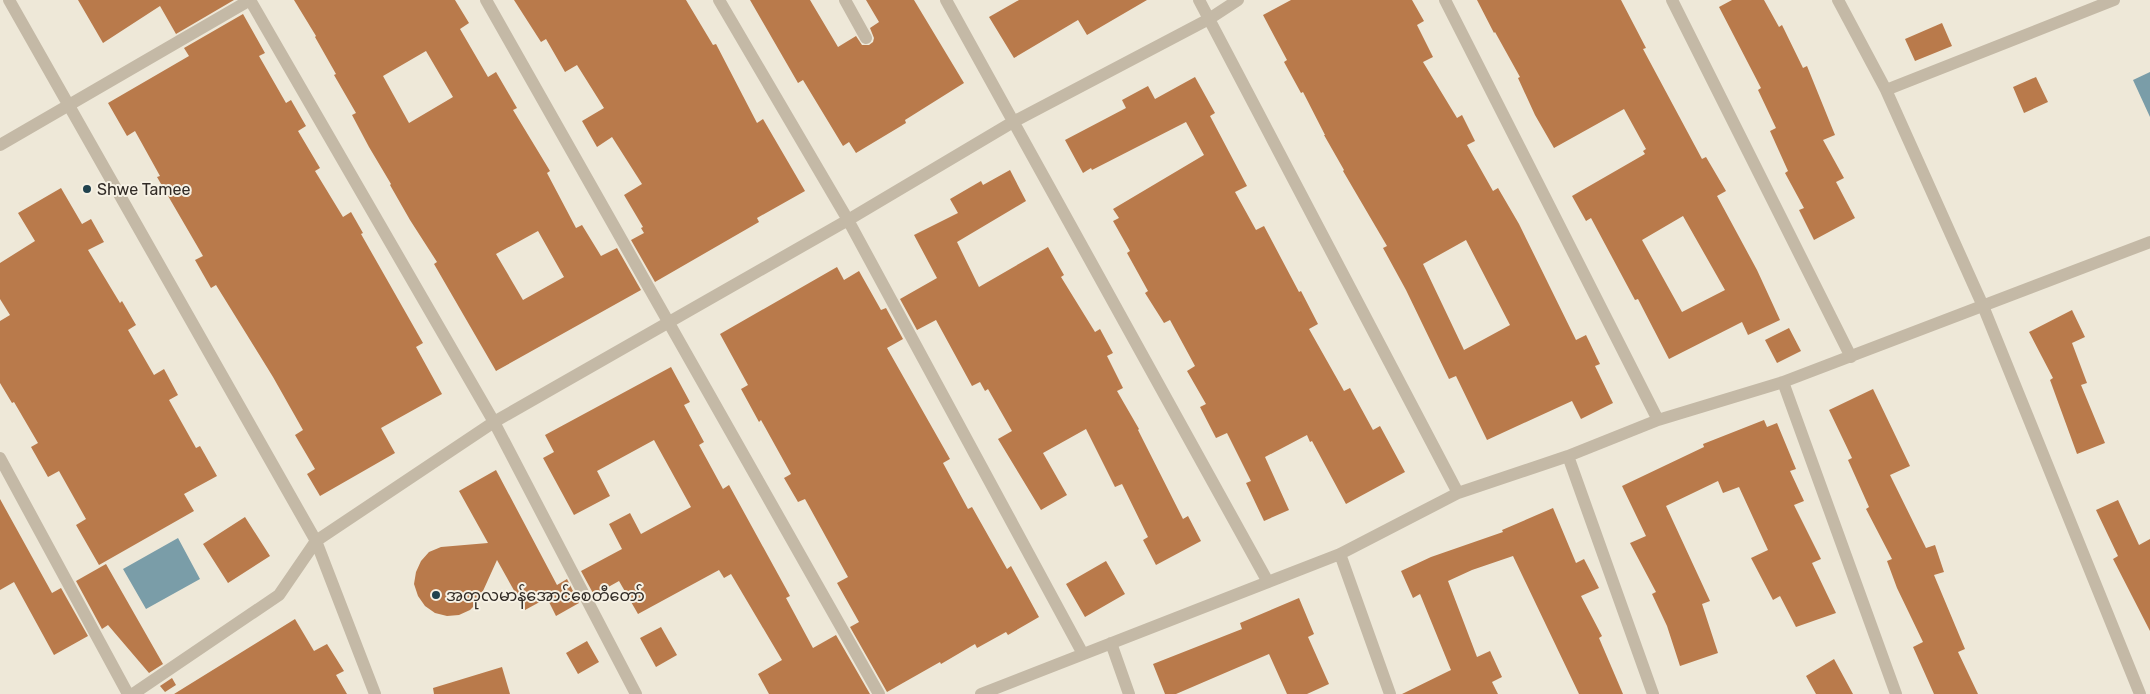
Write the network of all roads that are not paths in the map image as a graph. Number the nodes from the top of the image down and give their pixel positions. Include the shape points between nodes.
1 (9, 0) edge
2 (250, 0) edge
3 (486, 0) edge
4 (719, 0) edge
5 (844, 0) edge
6 (946, 0) edge
7 (1199, 0) edge
8 (1238, 0) edge
9 (1445, 0) edge
10 (1672, 0) edge
11 (1838, 0) edge
12 (2114, 0) edge
13 (2099, 3) edge
14 (1209, 19) junction
15 (866, 38) dead end
16 (1886, 90) junction
17 (70, 105) junction
18 (1013, 122) junction
19 (0, 145) edge
20 (848, 220) junction
21 (2150, 242) edge
22 (1983, 306) junction
23 (669, 322) junction
24 (1851, 357) junction
25 (1783, 382) junction
26 (1658, 420) junction
27 (494, 422) junction
28 (1568, 456) junction
29 (0, 458) edge
30 (1458, 492) junction
31 (316, 541) junction
32 (1340, 554) junction
33 (1268, 582) junction
34 (1111, 643) junction
35 (1083, 654) junction
36 (128, 694) edge
37 (133, 694) edge
38 (375, 694) edge
39 (636, 694) edge
40 (879, 694) edge
41 (981, 694) edge
42 (1129, 694) edge
43 (1390, 694) edge
44 (1653, 694) edge
45 (1896, 694) edge
46 (2140, 694) edge

1 - 17 street
2 - 17 street
2 - 27 street
3 - 23 street
4 - 20 street
5 - 15 street
6 - 18 street
7 - 14 street
8 - 14 street
9 - 26 street
10 - 24 street
11 - 16 street
12 - 13 street
13 - 16 street
14 - 18 street
14 - 30 street
16 - 22 street
17 - 19 street
17 - 31 street
18 - 20 street
18 - 33 street
20 - 23 street
20 - 35 street
21 - 22 street
22 - 24 street
22 - 46 street
23 - 27 street
23 - 40 street
24 - 25 street
25 - 26 street
25 - 45 street
26 - 28 street
27 - 31 street
27 - 39 street
28 - 30 street
28 - 44 street
29 - 36 street
30 - 32 street
31 - 37 street via 279,595
31 - 38 street
32 - 33 street
32 - 43 street
33 - 34 street
34 - 35 street
34 - 42 street
35 - 41 street

